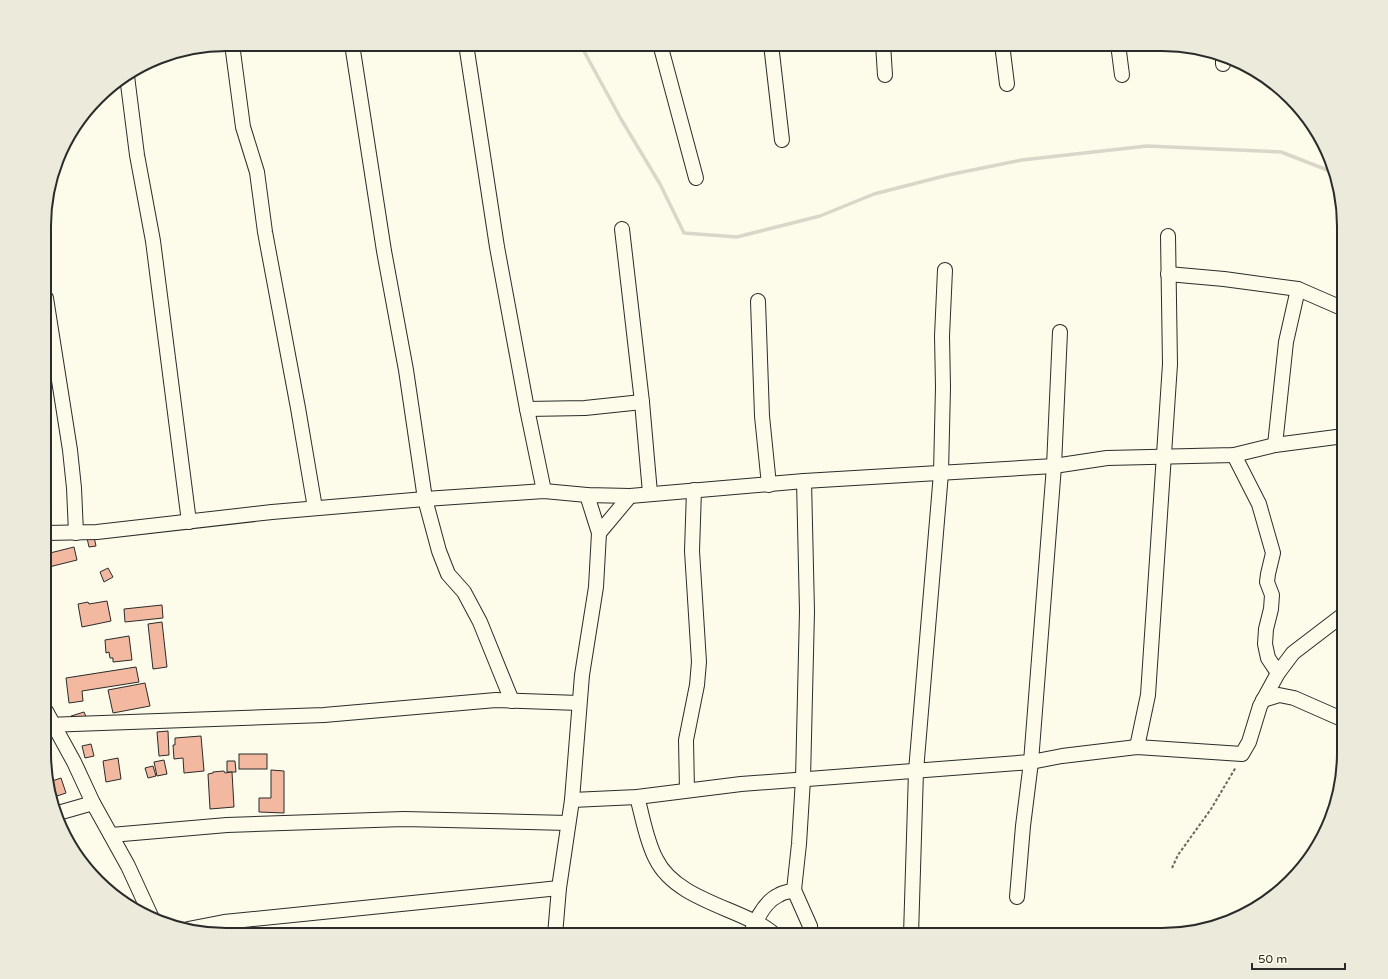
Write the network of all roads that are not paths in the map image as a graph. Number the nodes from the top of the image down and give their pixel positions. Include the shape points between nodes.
1 (233, 51) edge
2 (353, 51) edge
3 (467, 51) edge
4 (662, 51) edge
5 (772, 51) edge
6 (883, 51) edge
7 (1003, 51) edge
8 (1119, 51) edge
9 (885, 75) dead end
10 (1122, 75) dead end
11 (128, 82) edge
12 (1007, 84) dead end
13 (782, 140) dead end
14 (696, 178) dead end
15 (622, 229) dead end
16 (1168, 236) dead end
17 (945, 270) dead end
18 (1168, 274) junction
19 (1298, 289) junction
20 (758, 301) dead end
21 (1337, 306) edge
22 (51, 330) edge
23 (1060, 332) dead end
24 (642, 402) junction
25 (526, 409) junction
26 (1337, 437) edge
27 (1275, 445) junction
28 (1234, 456) junction
29 (1163, 457) junction
30 (1054, 466) junction
31 (941, 473) junction
32 (804, 481) junction
33 (769, 485) junction
34 (694, 490) junction
35 (544, 492) junction
36 (650, 493) junction
37 (587, 495) junction
38 (630, 496) junction
39 (425, 499) junction
40 (315, 508) junction
41 (189, 522) junction
42 (51, 533) edge
43 (76, 533) junction
44 (599, 533) junction
45 (1337, 619) edge
46 (1278, 673) junction
47 (1263, 700) junction
48 (512, 701) junction
49 (579, 703) junction
50 (1337, 717) edge
51 (51, 725) edge
52 (51, 728) edge
53 (1137, 747) junction
54 (1031, 762) junction
55 (916, 771) junction
56 (802, 779) junction
57 (687, 790) junction
58 (637, 797) junction
59 (572, 800) junction
60 (93, 803) junction
61 (61, 812) edge
62 (568, 823) junction
63 (111, 835) junction
64 (559, 888) junction
65 (794, 890) junction
66 (1017, 896) dead end
67 (148, 910) edge
68 (755, 922) junction
69 (205, 926) edge
70 (556, 928) edge
71 (753, 928) edge
72 (765, 928) edge
73 (810, 928) edge
74 (911, 928) edge

1 - 40 street via 243,127 257,172 265,232
2 - 39 street
3 - 25 street via 497,247
4 - 14 street
5 - 13 street
6 - 9 street
7 - 12 street
8 - 10 street
11 - 41 street via 137,155 153,241
15 - 24 street
16 - 18 street
17 - 31 street
18 - 19 street
18 - 29 street via 1170,364
19 - 21 street
19 - 27 street via 1286,342
20 - 33 street via 762,416
22 - 43 street via 70,450
23 - 30 street
24 - 25 street via 585,408
24 - 36 street
25 - 35 street
26 - 27 street
27 - 28 street
28 - 29 street
28 - 46 street via 1260,504 1273,553 1267,578 1272,595 1265,644 1268,658
29 - 30 street via 1107,458
29 - 53 street via 1148,695
30 - 31 street
30 - 54 street
31 - 32 street
31 - 55 street
32 - 33 street
32 - 56 street via 807,611
33 - 34 street
34 - 36 street
34 - 57 street via 692,551 699,662 686,740
35 - 37 street
35 - 39 street
36 - 38 street
37 - 38 street
37 - 44 street
38 - 44 street
39 - 40 street
39 - 48 street via 448,574 464,592 480,622
40 - 41 street
41 - 43 street
42 - 43 street
44 - 49 street via 596,587
45 - 46 street via 1293,654
46 - 47 street
47 - 50 street via 1279,695 1294,698
47 - 53 street via 1249,742 1242,754
48 - 49 street
48 - 51 street via 496,700 324,715
49 - 59 street
52 - 60 street via 74,762
53 - 54 street
54 - 55 street
54 - 66 street
55 - 56 street
55 - 74 street
56 - 57 street
56 - 65 street
57 - 58 street
58 - 59 street
58 - 68 street via 656,859 669,878 688,891
59 - 62 street
60 - 61 street
60 - 63 street
62 - 63 street via 396,819 226,825
62 - 64 street
63 - 67 street
64 - 69 street
64 - 70 street
65 - 68 street via 777,895
65 - 73 street
68 - 71 street
68 - 72 street

